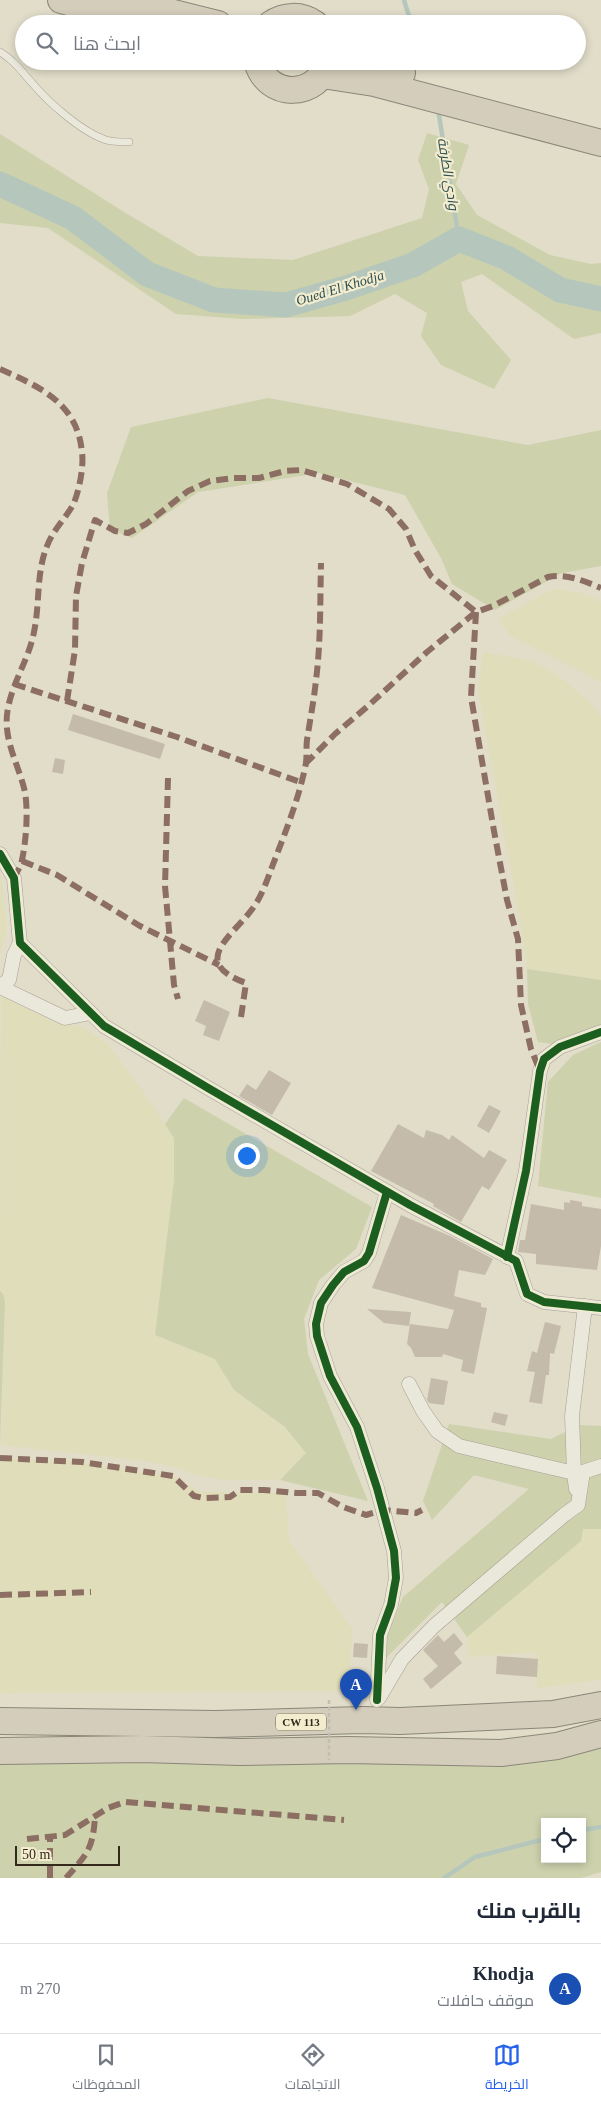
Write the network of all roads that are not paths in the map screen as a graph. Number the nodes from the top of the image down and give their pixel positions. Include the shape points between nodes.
1 (61, 0) edge
2 (121, 0) edge
3 (117, 15) edge
4 (182, 15) edge
5 (0, 52) edge
6 (15, 63) edge
7 (22, 70) edge
8 (261, 70) edge
9 (325, 70) edge
10 (332, 70) edge
11 (390, 70) edge
12 (601, 126) edge
13 (129, 142) dead end
14 (601, 143) edge
15 (0, 854) edge
16 (20, 943) junction
17 (0, 986) edge
18 (91, 1013) junction
19 (601, 1032) edge
20 (386, 1192) junction
21 (508, 1257) junction
22 (585, 1306) junction
23 (601, 1308) edge
24 (409, 1384) dead end
25 (601, 1466) edge
26 (574, 1473) junction
27 (578, 1505) junction
28 (377, 1700) junction
29 (601, 1705) edge
30 (362, 1720) junction
31 (0, 1721) edge
32 (601, 1734) edge
33 (0, 1751) edge

1 - 3 highway
2 - 4 highway
5 - 6 lane
7 - 13 lane via 55,107 77,123 106,140
8 - 9 highway via 268,81 284,89 301,89 316,82
10 - 14 highway
11 - 12 highway
15 - 16 street via 14,878
16 - 17 street via 9,980
16 - 18 street
17 - 18 street via 65,1018
18 - 20 street via 104,1026
19 - 21 street via 560,1047 544,1059
20 - 21 street
20 - 28 street via 369,1253 364,1261 344,1272 333,1285 321,1303 316,1324 330,1376 357,1427 394,1551 396,1578 380,1635
21 - 22 street via 516,1262 527,1294 544,1302
22 - 23 street
22 - 26 street via 572,1406
24 - 26 street via 437,1430 459,1446
25 - 27 street via 582,1472
26 - 27 street
27 - 28 street via 434,1626 402,1660
28 - 30 street
29 - 30 highway, CW 113 via 545,1715
30 - 31 highway, CW 113 via 216,1724
32 - 33 highway via 557,1746 501,1753 143,1749

